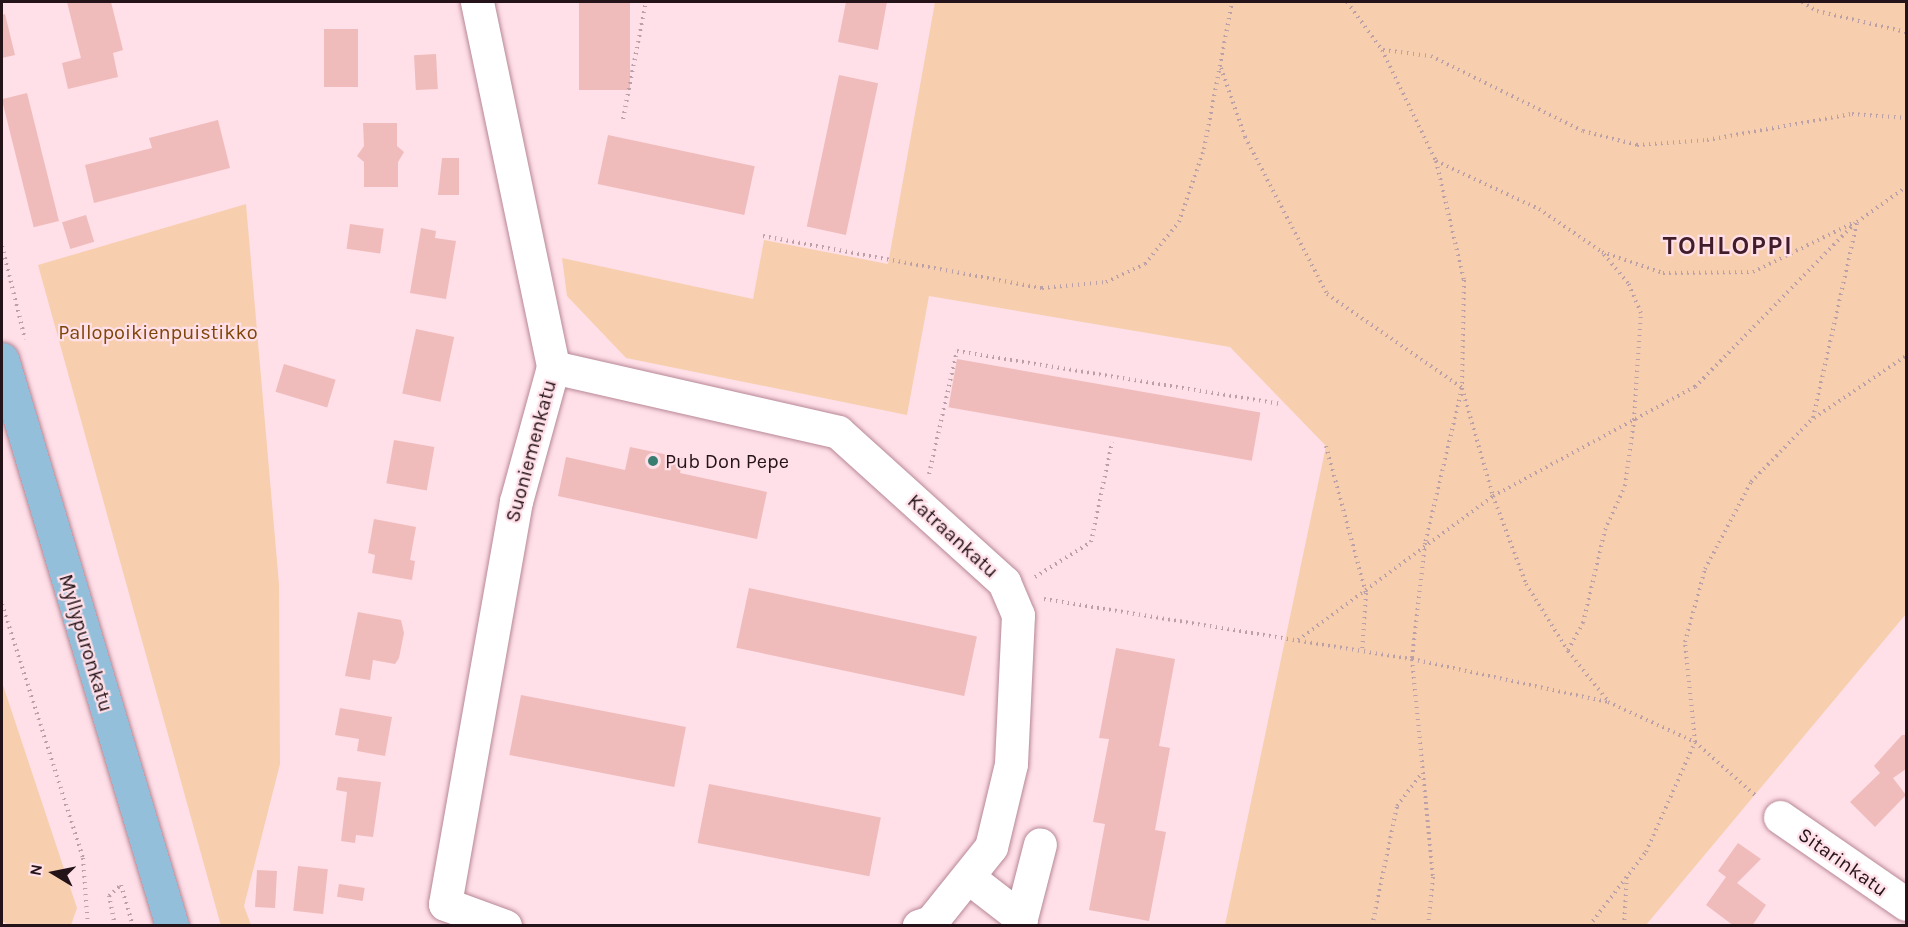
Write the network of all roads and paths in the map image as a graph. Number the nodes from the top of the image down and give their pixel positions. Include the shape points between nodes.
1 (477, 2) edge
2 (646, 2) edge
3 (1232, 2) edge
4 (1347, 2) edge
5 (1802, 2) edge
6 (1906, 32) edge
7 (1382, 50) junction
8 (1221, 68) junction
9 (1906, 118) edge
10 (623, 119) dead end
11 (1436, 161) junction
12 (1906, 187) edge
13 (1857, 222) junction
14 (763, 236) dead end
15 (1602, 252) junction
16 (1906, 356) edge
17 (2, 359) edge
18 (553, 367) junction
19 (1462, 388) junction
20 (1281, 404) dead end
21 (1813, 418) junction
22 (1634, 420) junction
23 (1112, 442) dead end
24 (1326, 446) dead end
25 (1493, 496) junction
26 (912, 499) junction
27 (1425, 543) junction
28 (1366, 593) junction
29 (2, 604) edge
30 (1014, 604) junction
31 (1298, 640) junction
32 (1568, 651) junction
33 (1362, 652) junction
34 (1412, 659) junction
35 (1608, 702) junction
36 (1695, 742) junction
37 (1421, 776) junction
38 (1780, 817) joint
39 (1040, 844) dead end
40 (1627, 875) junction
41 (968, 877) junction
42 (1906, 904) edge
43 (1020, 922) edge
44 (87, 926) edge
45 (115, 926) edge
46 (133, 926) edge
47 (172, 926) edge
48 (506, 926) edge
49 (919, 926) edge
50 (1372, 926) edge
51 (1428, 926) edge
52 (1588, 926) edge
53 (1624, 926) edge

1 - 18 street, Suoniemenkatu
2 - 10 path
3 - 8 path
4 - 7 path
5 - 6 path via 1817,11
7 - 9 path via 1431,56 1582,131 1637,145 1718,138 1852,114
7 - 11 path
8 - 14 path via 1204,149 1179,222 1145,264 1106,282 1042,288
8 - 19 path via 1245,137 1327,294
11 - 15 path via 1539,209
11 - 19 path via 1464,280
12 - 13 path
13 - 15 path via 1753,272 1663,273
13 - 21 path
13 - 22 path via 1695,387
15 - 22 path via 1628,283 1641,313
16 - 21 path
17 - 47 main road, Myllypuronkatu
18 - 26 street, Katraankatu via 838,432
18 - 48 street, Suoniemenkatu via 516,501 445,904
19 - 25 path
19 - 27 path
20 - 26 path via 957,351 929,475
21 - 36 path via 1751,482 1705,569 1685,642
22 - 25 path
22 - 32 path via 1625,486 1605,530 1583,623
23 - 30 path via 1091,542
24 - 28 path
25 - 27 path
25 - 32 path via 1526,584
26 - 30 street, Katraankatu via 1004,582
27 - 28 path
27 - 34 path
28 - 31 path
28 - 33 path
29 - 44 path via 83,858
30 - 31 path via 1043,598
30 - 41 street via 1011,764 991,847
31 - 33 path
32 - 35 path
33 - 34 path
34 - 35 path
34 - 37 path
35 - 36 path
36 - 38 path
36 - 40 path via 1646,852
37 - 50 path via 1397,806
37 - 51 path via 1433,877
38 - 42 street, Sitarinkatu
39 - 43 street
40 - 52 path
40 - 53 path
41 - 43 street
41 - 49 street via 931,922
45 - 46 path via 109,896 121,885

